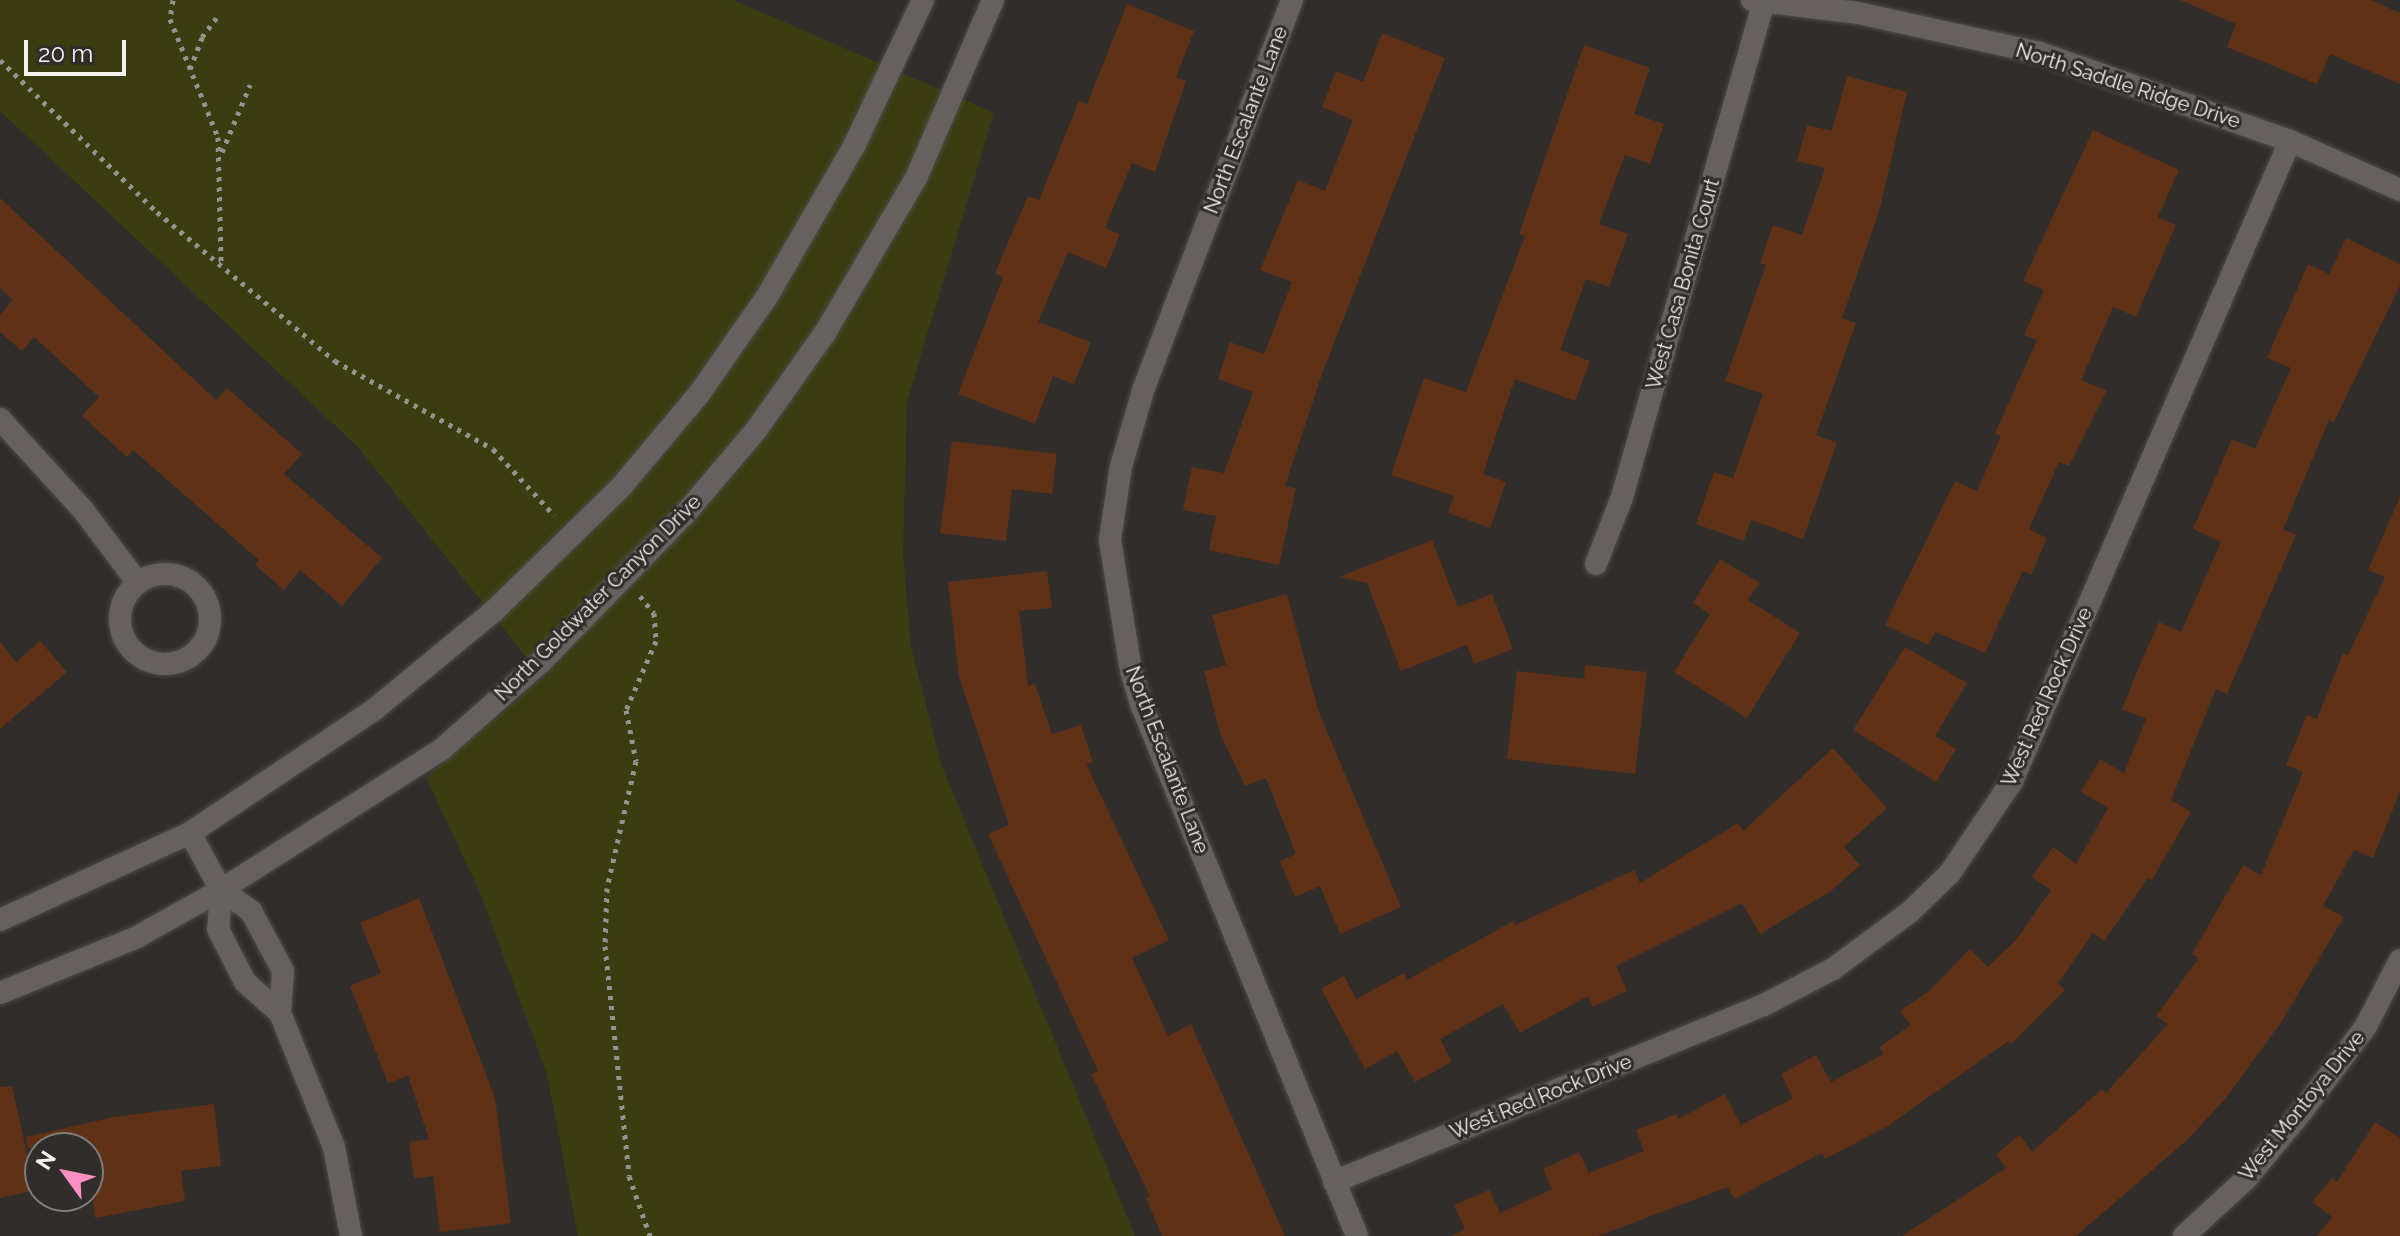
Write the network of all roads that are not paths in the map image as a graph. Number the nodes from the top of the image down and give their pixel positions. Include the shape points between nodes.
1 (923, 0) edge
2 (993, 0) edge
3 (1292, 0) edge
4 (1758, 1) edge
5 (2290, 141) junction
6 (2400, 190) edge
7 (0, 419) edge
8 (1596, 564) dead end
9 (138, 583) junction
10 (190, 833) junction
11 (221, 890) junction
12 (0, 920) edge
13 (2400, 960) edge
14 (0, 993) edge
15 (280, 1013) junction
16 (1334, 1182) junction
17 (351, 1236) edge
18 (1357, 1236) edge
19 (2184, 1236) edge

1 - 10 street via 854,146 768,295 699,394 621,487 495,610 385,701
2 - 11 street, North Goldwater Canyon Drive via 916,178 825,333 757,429 542,661 441,750
3 - 16 street, North Escalante Lane via 1143,391 1121,466 1110,540 1142,706
4 - 5 street, North Saddle Ridge Drive via 1858,13 2040,53
4 - 8 street, West Casa Bonita Court via 1622,497
5 - 6 street, North Saddle Ridge Drive
5 - 16 street, West Red Rock Drive via 2012,781 1950,873 1911,911 1833,969 1764,1005
7 - 9 street via 83,510
9 - 9 street via 122,605 127,645 149,661 188,658 207,636 211,621 203,593 180,576 151,576
10 - 11 street
10 - 12 street
11 - 14 street, North Goldwater Canyon Drive via 137,937
11 - 15 street via 218,929 245,982
11 - 15 street via 251,911 283,971
13 - 19 street, West Montoya Drive via 2366,1026 2303,1110 2246,1179
15 - 17 street via 334,1147
16 - 18 street, North Escalante Lane

